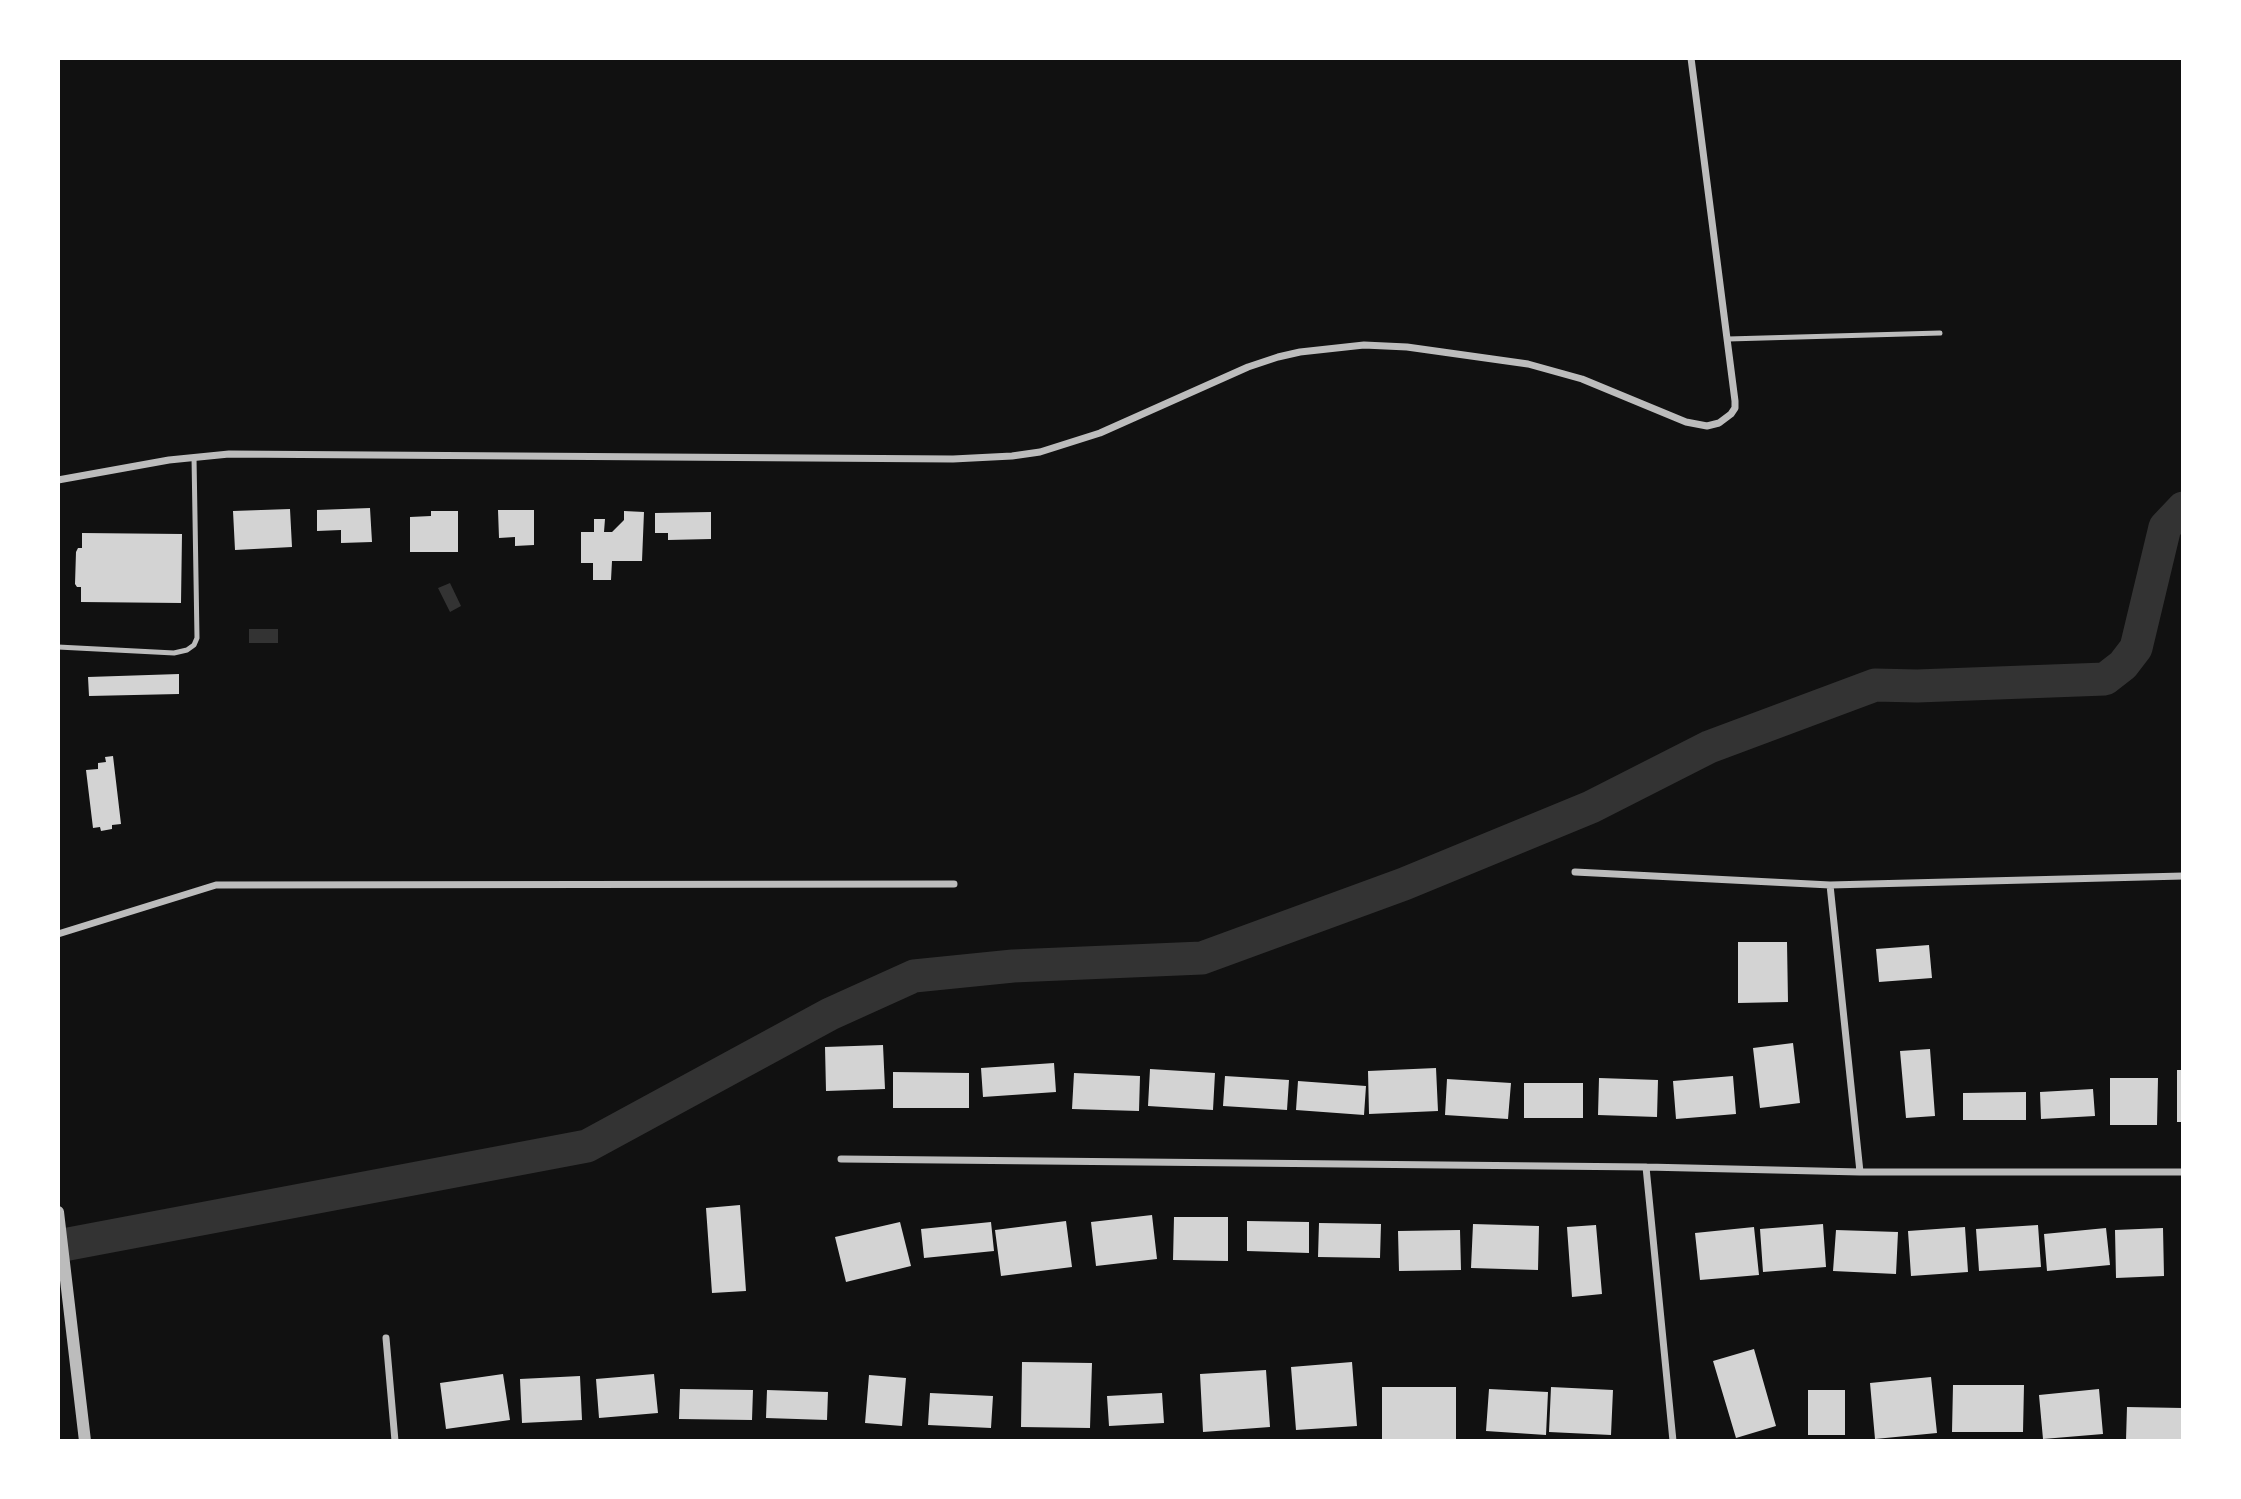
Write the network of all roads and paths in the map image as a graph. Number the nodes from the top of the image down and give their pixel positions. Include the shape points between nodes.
1 (1691, 58) edge
2 (1940, 333) dead end
3 (1728, 339) junction
4 (194, 457) junction
5 (58, 480) edge
6 (58, 647) edge
7 (1575, 872) dead end
8 (2183, 876) edge
9 (954, 884) dead end
10 (1830, 885) junction
11 (58, 934) edge
12 (841, 1158) dead end
13 (1646, 1167) junction
14 (1860, 1172) junction
15 (2183, 1172) edge
16 (58, 1212) edge
17 (386, 1338) dead end
18 (85, 1441) edge
19 (395, 1441) edge
20 (1673, 1441) edge

1 - 3 street
2 - 3 lane
3 - 4 street via 1735,408 1726,419 1707,426 1528,364 1364,345 1278,357 1100,433 1012,456 953,460
4 - 5 street
4 - 6 lane via 194,645 174,653
7 - 10 street
8 - 10 street
9 - 11 street via 216,884
10 - 14 street
12 - 13 street
13 - 14 street
13 - 20 street
14 - 15 street
16 - 18 street
17 - 19 street

